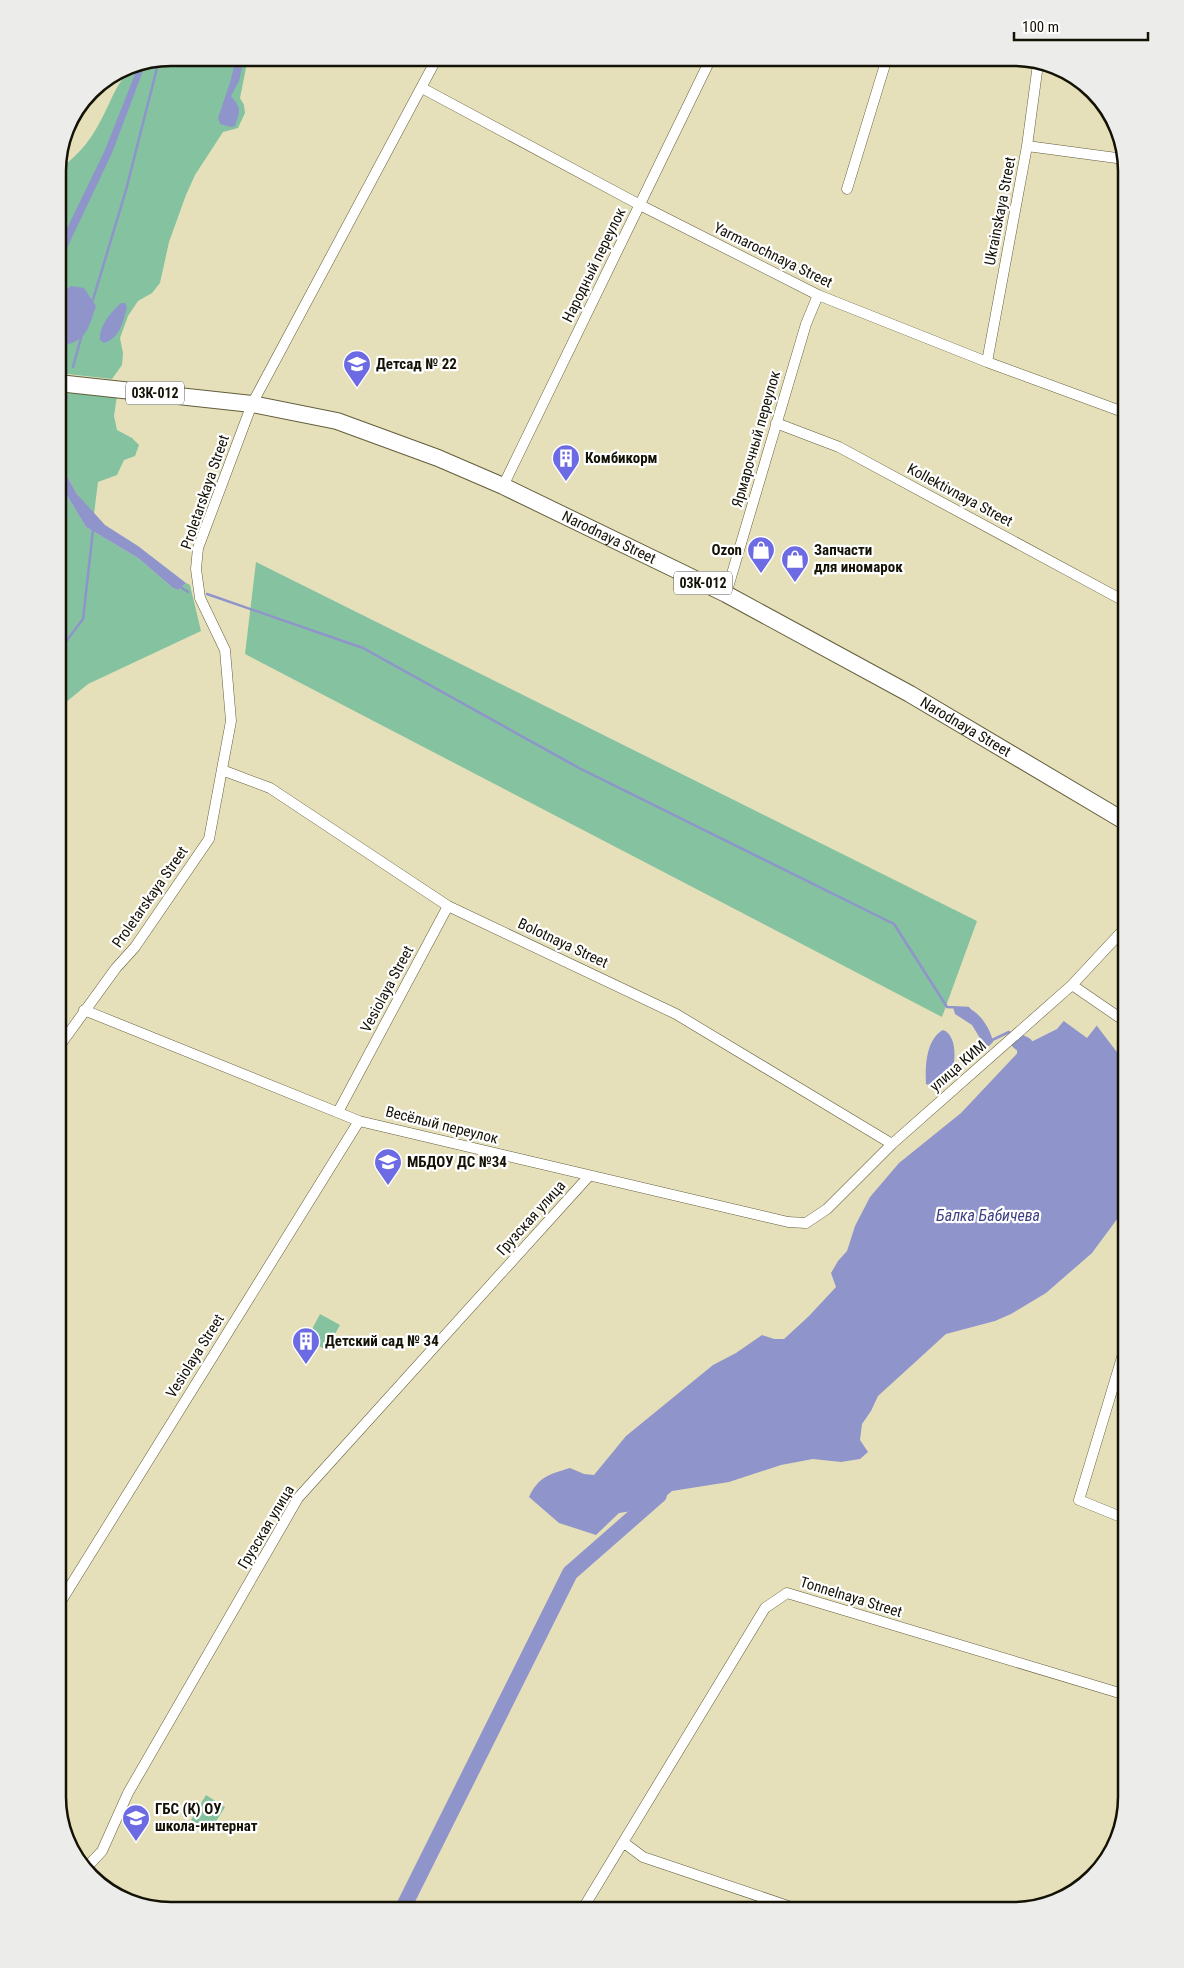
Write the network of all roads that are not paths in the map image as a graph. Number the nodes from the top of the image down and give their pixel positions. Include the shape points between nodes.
1 (433, 66) edge
2 (707, 66) edge
3 (885, 66) edge
4 (1037, 69) edge
5 (422, 88) junction
6 (1027, 146) junction
7 (1117, 158) edge
8 (847, 189) dead end
9 (640, 205) junction
10 (818, 295) junction
11 (987, 362) junction
12 (66, 384) edge
13 (252, 404) junction
14 (1118, 410) edge
15 (776, 423) junction
16 (503, 486) junction
17 (726, 594) junction
18 (1118, 598) edge
19 (222, 770) junction
20 (1118, 817) edge
21 (448, 906) junction
22 (1118, 936) edge
23 (1072, 985) junction
24 (84, 1010) junction
25 (1118, 1017) edge
26 (66, 1036) edge
27 (338, 1112) junction
28 (359, 1121) junction
29 (892, 1144) junction
30 (589, 1176) junction
31 (806, 1223) joint
32 (1118, 1371) edge
33 (1118, 1516) edge
34 (66, 1593) edge
35 (1118, 1693) edge
36 (623, 1842) junction
37 (90, 1864) edge
38 (587, 1902) edge
39 (776, 1902) edge

1 - 5 street, Proletarskaya Street
2 - 9 street, Народный переулок
3 - 8 street
4 - 6 street, Ukrainskaya Street
5 - 9 street, Yarmarochnaya Street
5 - 13 street, Proletarskaya Street
6 - 7 street
6 - 11 street, Ukrainskaya Street
9 - 10 street, Yarmarochnaya Street
9 - 16 street, Народный переулок
10 - 11 street, Yarmarochnaya Street
10 - 15 street, Ярмарочный переулок
11 - 14 street, Yarmarochnaya Street
12 - 13 main road, 03К-012
13 - 16 main road, Narodnaya Street / 03К-012 via 337,421
13 - 19 street, Proletarskaya Street via 198,548 196,569 200,598 225,650 231,721
15 - 17 street, Ярмарочный переулок
15 - 18 street, Kollektivnaya Street via 839,447
16 - 17 main road, Narodnaya Street / 03К-012
17 - 20 main road, Narodnaya Street / 03К-012 via 910,694
19 - 21 street, Bolotnaya Street via 270,788
19 - 24 street, Proletarskaya Street via 209,838 135,948
21 - 27 street, Vesiolaya Street
21 - 29 street, Bolotnaya Street via 676,1014
22 - 23 street, улица КИМ
23 - 25 street
23 - 29 street, улица КИМ
24 - 26 street, Proletarskaya Street
24 - 27 street, Весёлый переулок
27 - 28 street, Весёлый переулок
28 - 30 street, Весёлый переулок
28 - 34 street, Vesiolaya Street
29 - 31 street, улица КИМ via 826,1209
30 - 31 street, Весёлый переулок via 788,1222
30 - 37 street, Грузская улица via 298,1498 128,1794 102,1852
32 - 33 street via 1079,1500
35 - 36 street, Tonnelnaya Street via 787,1593 765,1608
36 - 38 street, Tonnelnaya Street
36 - 39 street via 643,1857

